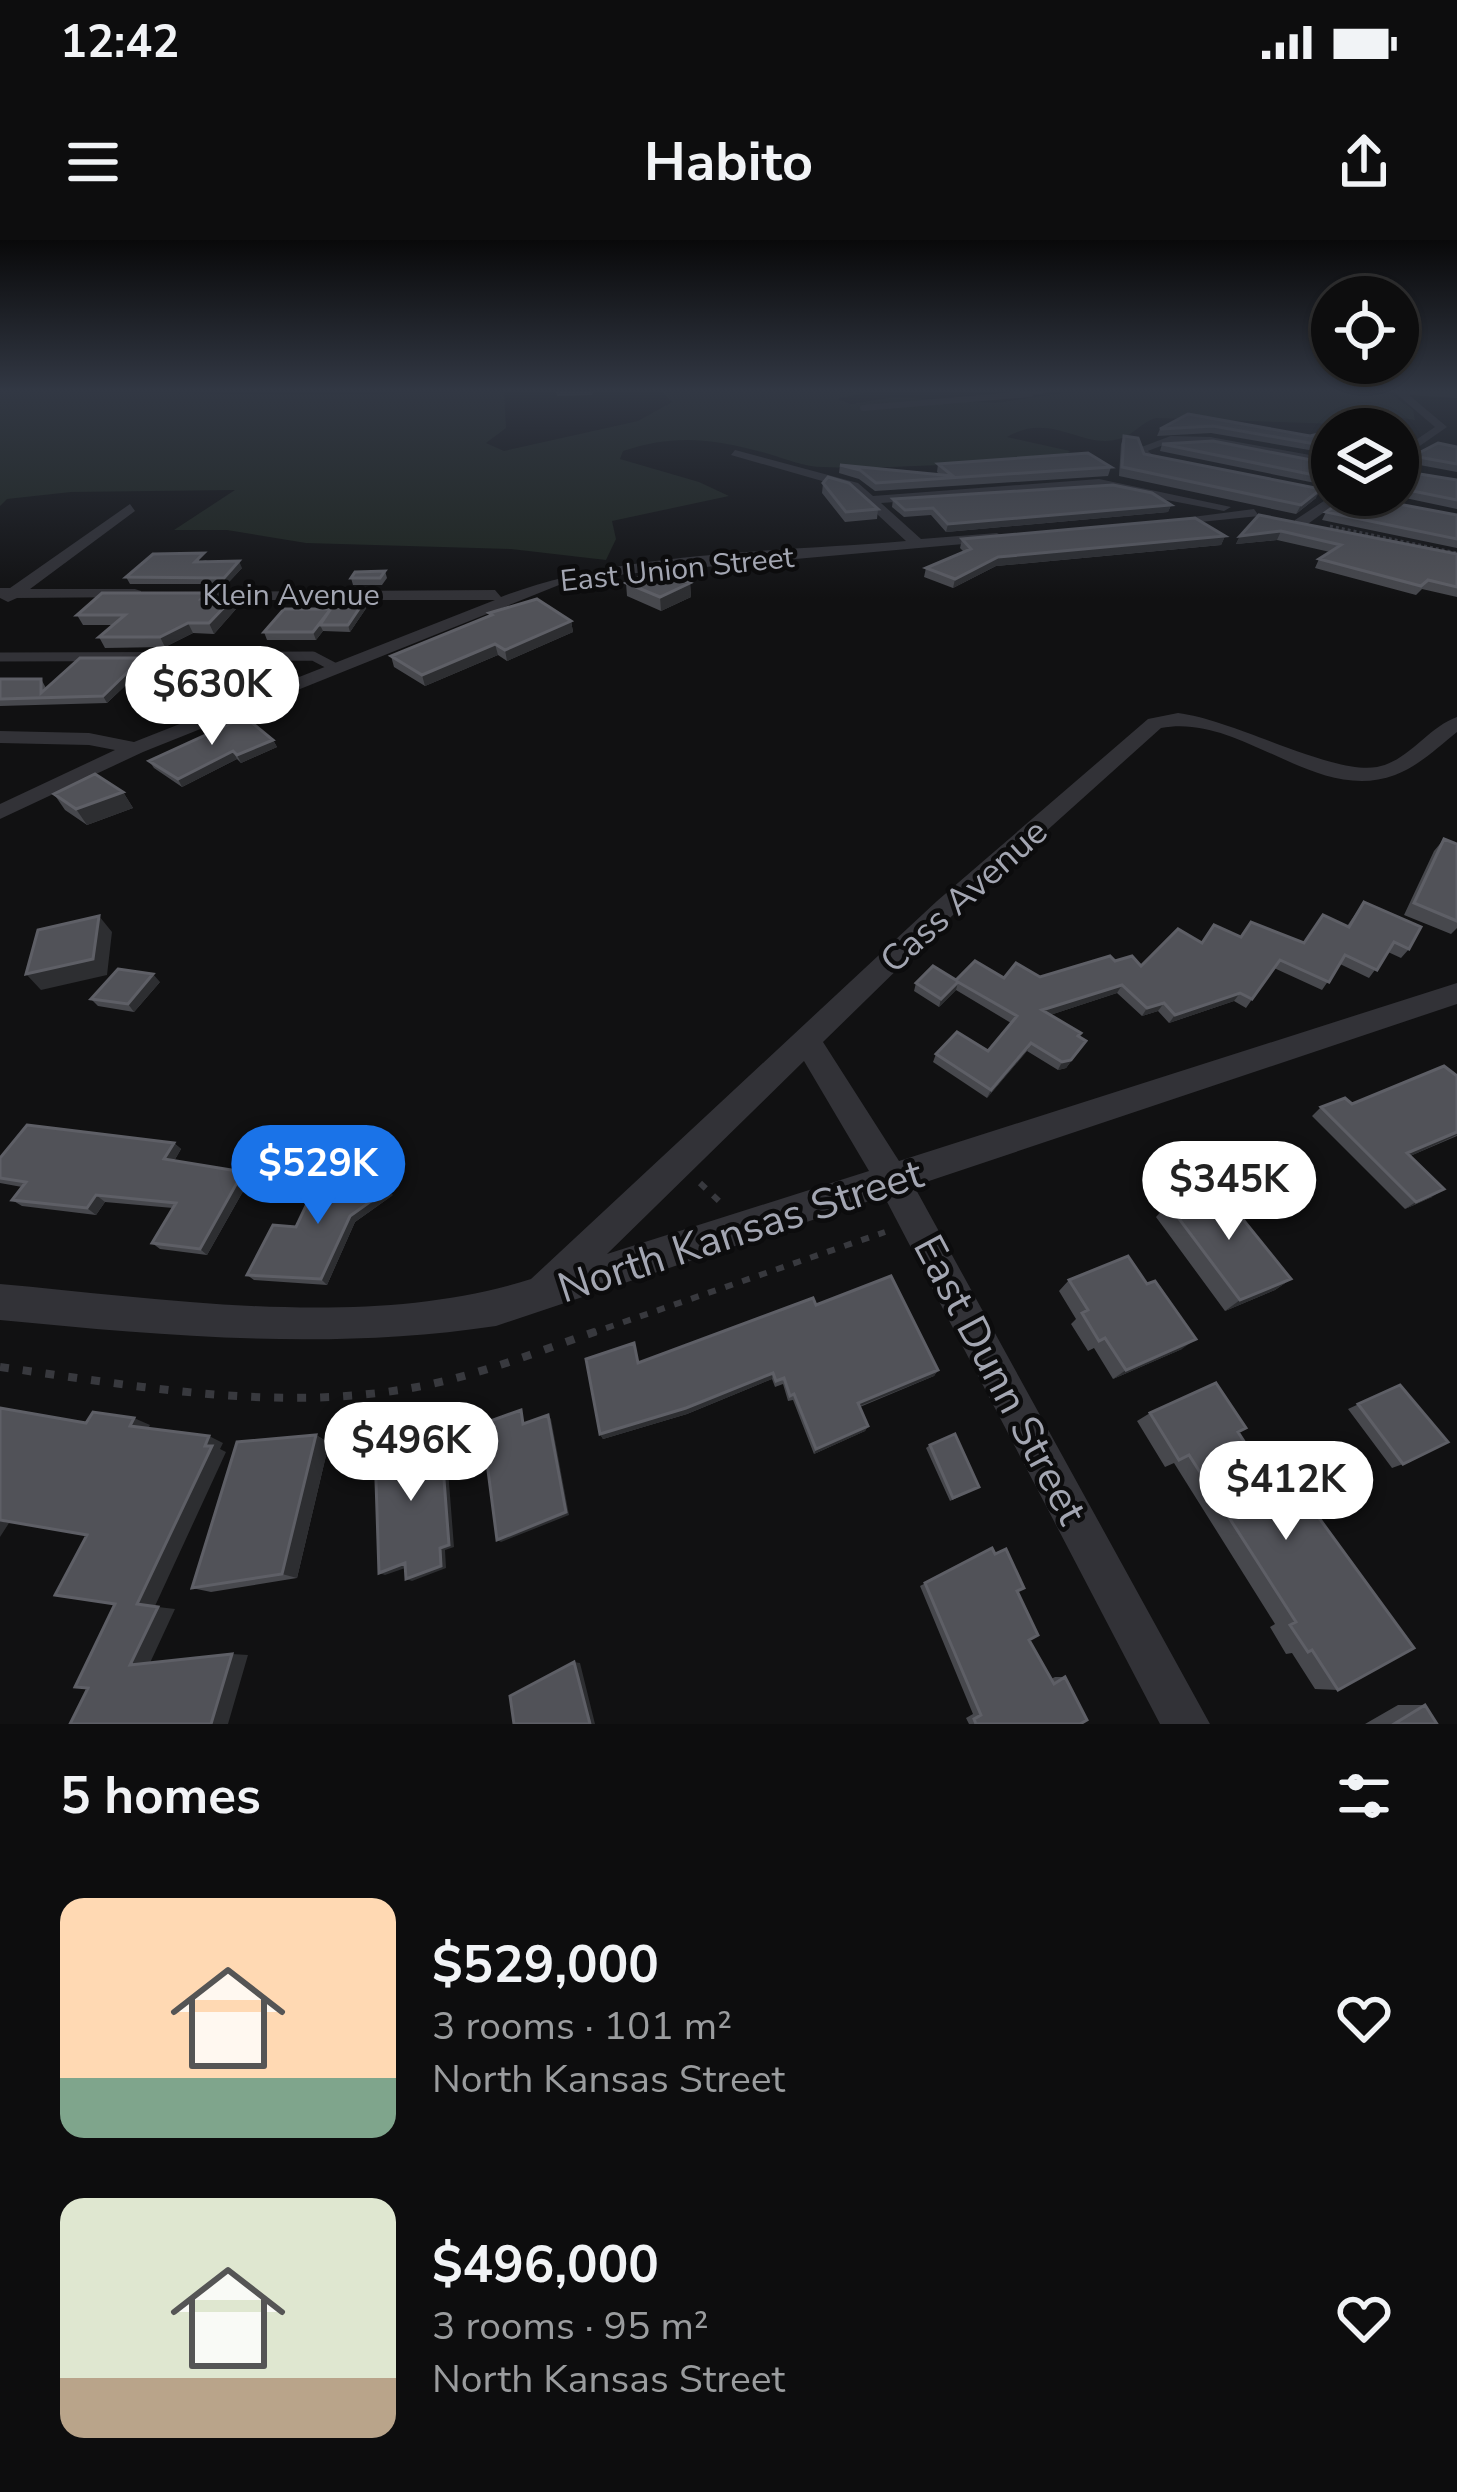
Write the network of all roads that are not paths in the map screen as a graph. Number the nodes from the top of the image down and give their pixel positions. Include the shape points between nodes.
1 (762, 460) edge
2 (1166, 460) edge
3 (1173, 462) edge
4 (1299, 488) edge
5 (1311, 490) edge
6 (874, 500) junction
7 (130, 508) dead end
8 (1254, 514) junction
9 (1311, 516) edge
10 (1300, 523) junction
11 (1141, 524) edge
12 (1322, 528) edge
13 (1007, 536) edge
14 (918, 544) junction
15 (511, 595) junction
16 (4, 596) edge
17 (0, 657) edge
18 (334, 667) junction
19 (1457, 723) edge
20 (0, 737) edge
21 (136, 748) junction
22 (0, 812) edge
23 (1457, 993) edge
24 (806, 1040) junction
25 (893, 1181) junction
26 (539, 1296) junction
27 (0, 1301) edge
28 (1186, 1724) edge

1 - 6 street via 848,483
2 - 3 lane
4 - 5 lane
6 - 8 street via 1099,483
6 - 14 street
7 - 16 street
8 - 10 street
8 - 11 street
9 - 10 street
10 - 12 street
13 - 14 street, East Union Street
14 - 15 street, East Union Street via 591,574
15 - 16 street, Klein Avenue
15 - 18 street, East Union Street
17 - 18 lane via 313,656
18 - 21 street, East Union Street
19 - 24 street, Cass Avenue via 1399,765 1367,773 1192,721 1160,720
20 - 21 street
21 - 22 street, East Union Street
23 - 25 street, North Kansas Street
24 - 25 street, East Dunn Street
24 - 26 street, Cass Avenue
25 - 26 street, North Kansas Street
25 - 28 street, East Dunn Street
26 - 27 street, North Kansas Street via 418,1322 332,1327

